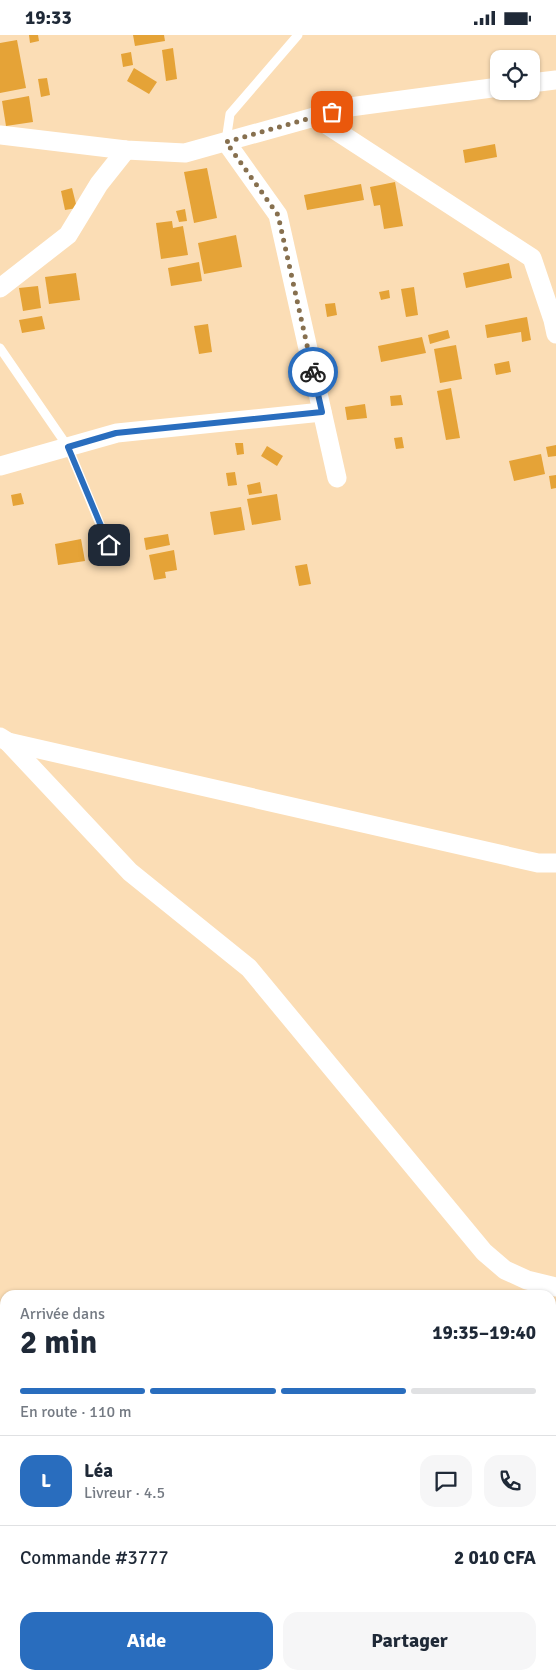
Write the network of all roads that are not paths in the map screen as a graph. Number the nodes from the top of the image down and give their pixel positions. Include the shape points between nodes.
1 (298, 35) edge
2 (556, 80) edge
3 (540, 82) edge
4 (490, 88) edge
5 (315, 117) junction
6 (0, 135) edge
7 (226, 142) junction
8 (126, 150) junction
9 (0, 288) edge
10 (555, 325) edge
11 (0, 348) edge
12 (322, 412) junction
13 (68, 447) junction
14 (0, 466) edge
15 (337, 479) dead end
16 (109, 545) dead end
17 (4, 739) edge
18 (556, 863) edge
19 (556, 1287) edge

1 - 7 lane via 230,114
2 - 3 street
4 - 5 street via 350,107
5 - 7 street
5 - 10 street via 532,258
6 - 8 street
7 - 8 street via 185,153
7 - 12 street via 278,215
8 - 9 street via 99,184 68,235
11 - 13 lane
12 - 13 street via 116,433
12 - 15 street
13 - 14 street
13 - 16 lane
17 - 18 street via 538,863
17 - 19 street via 130,872 249,968 484,1252 505,1270 527,1280

